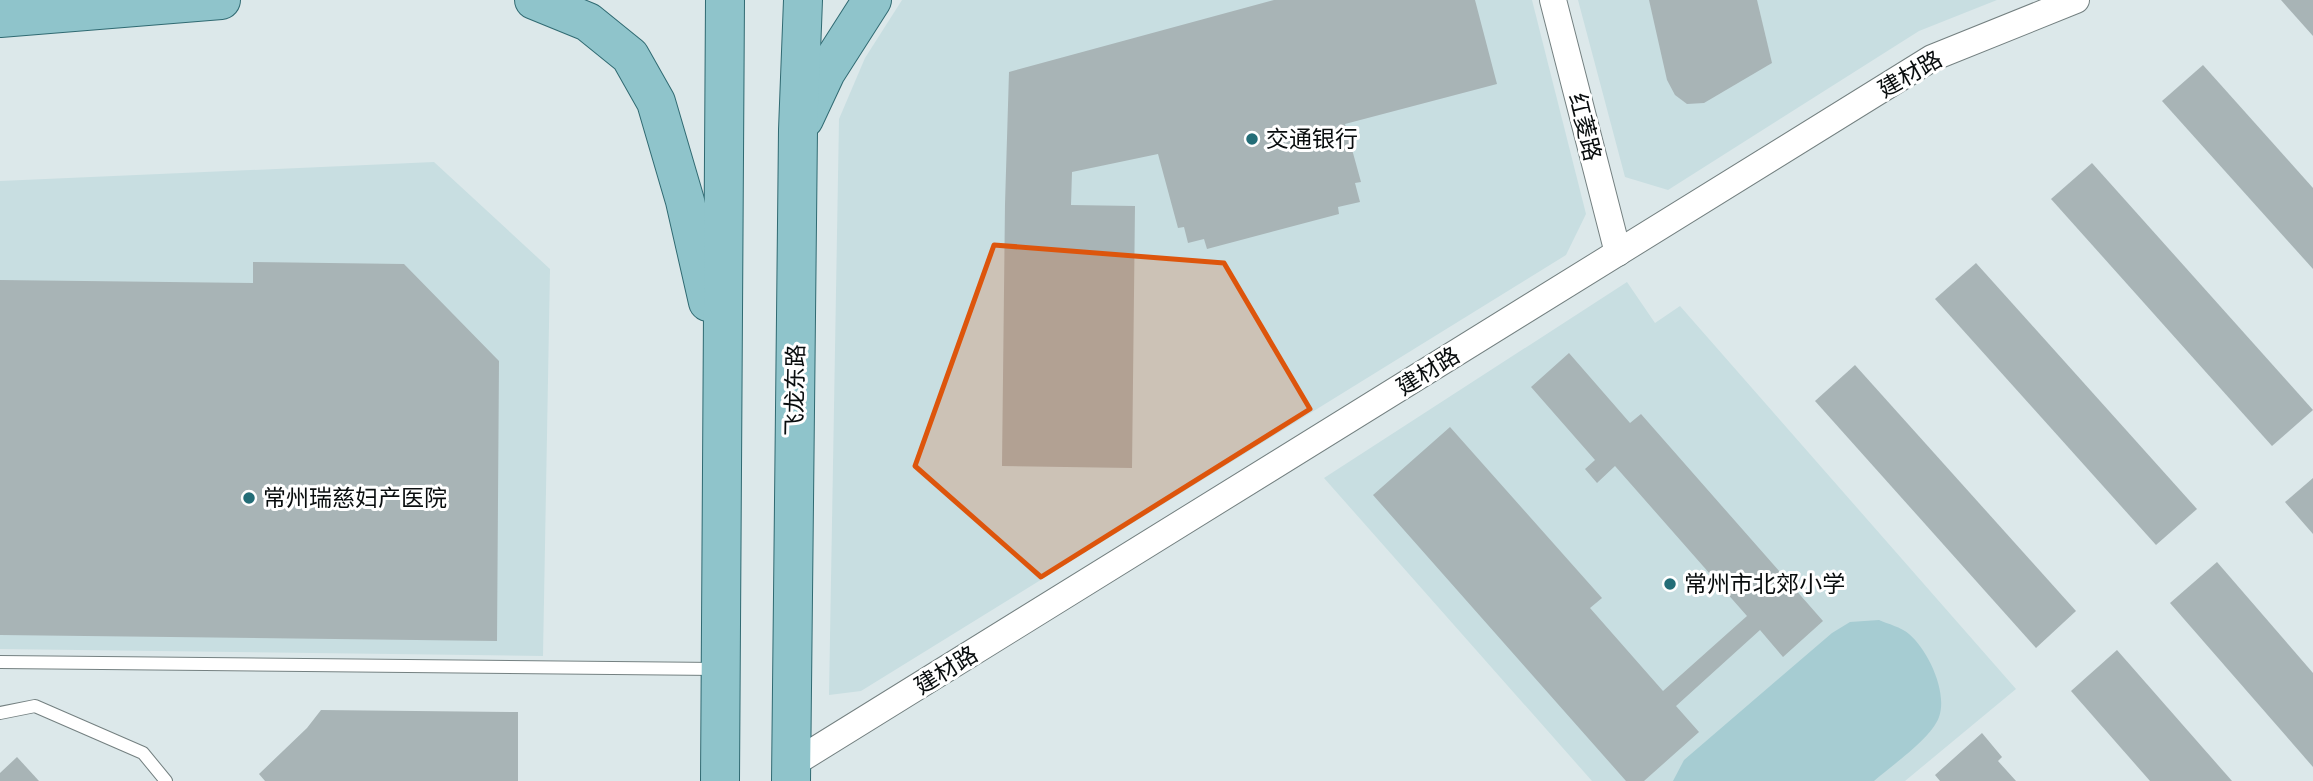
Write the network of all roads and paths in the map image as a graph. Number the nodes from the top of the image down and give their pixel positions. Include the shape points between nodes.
1 (220, 0) edge
2 (534, 0) edge
3 (725, 0) edge
4 (803, 0) edge
5 (872, 0) edge
6 (1553, 0) edge
7 (2076, 0) edge
8 (0, 18) edge
9 (798, 130) junction
10 (1618, 253) junction
11 (722, 369) junction
12 (0, 662) edge
13 (720, 669) junction
14 (0, 713) edge
15 (791, 773) edge
16 (166, 781) edge
17 (720, 781) edge

1 - 8 main road
2 - 11 main road via 588,22 630,56 656,102 685,201
3 - 11 main road
4 - 9 main road, 飞龙东路
5 - 9 main road via 826,72
6 - 10 street, 红菱路
7 - 10 street, 建材路 via 1932,58
9 - 15 main road, 飞龙东路
10 - 15 street, 建材路
11 - 13 main road
12 - 13 lane
13 - 17 main road
14 - 16 lane via 35,706 143,753

